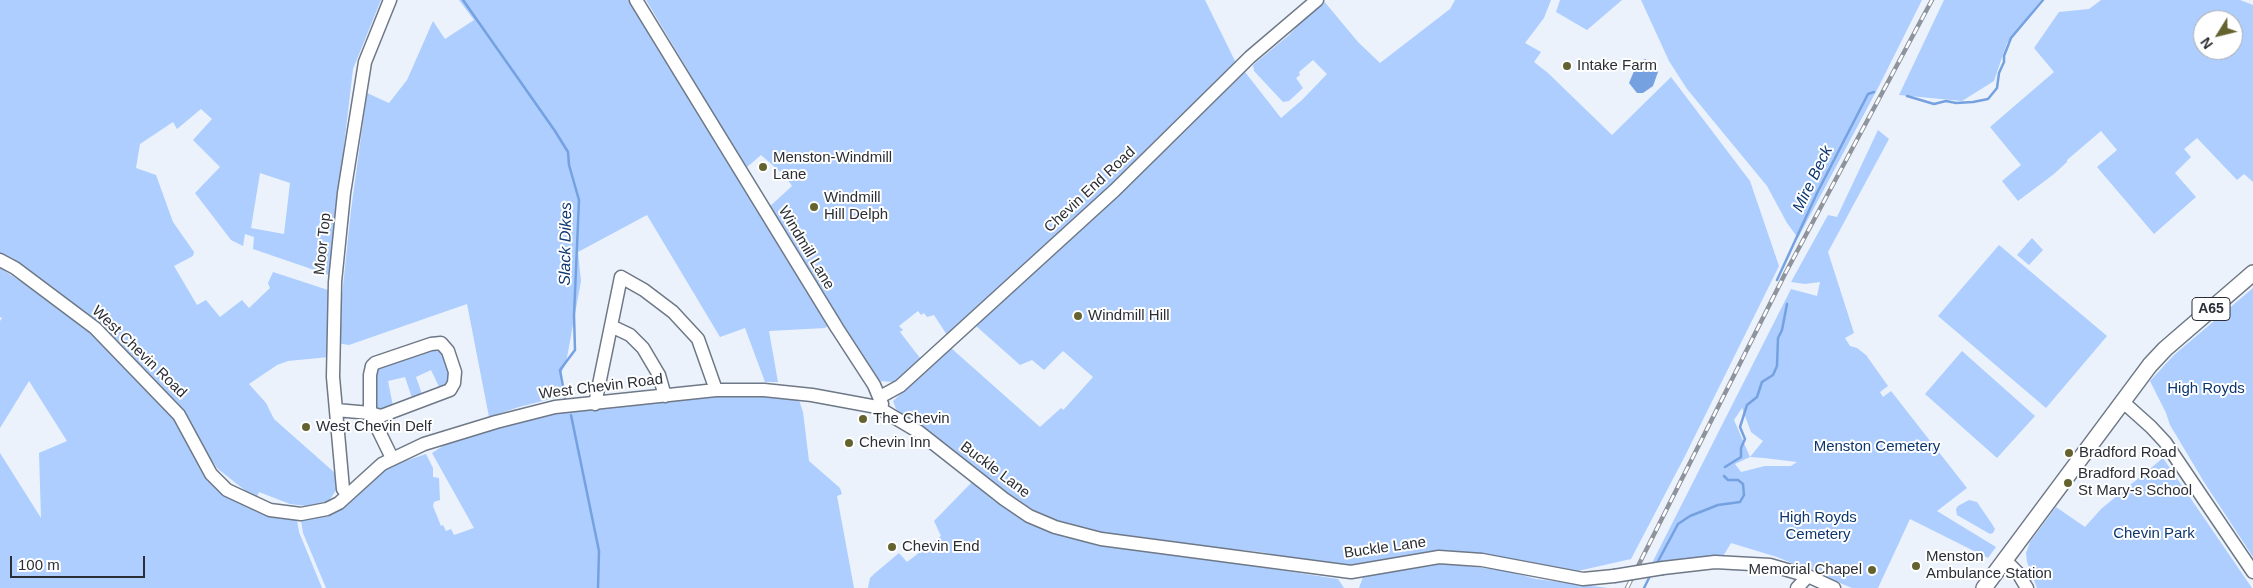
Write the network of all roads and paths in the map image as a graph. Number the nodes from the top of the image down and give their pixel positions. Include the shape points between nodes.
1 (390, 0) edge
2 (636, 0) edge
3 (1316, 0) edge
4 (0, 260) edge
5 (2253, 273) edge
6 (611, 326) junction
7 (716, 390) junction
8 (665, 396) junction
9 (880, 397) junction
10 (2122, 401) junction
11 (595, 404) junction
12 (336, 410) junction
13 (884, 411) junction
14 (370, 413) junction
15 (392, 458) junction
16 (347, 494) junction
17 (2006, 560) junction
18 (2253, 572) edge
19 (1808, 576) junction
20 (1797, 588) edge
21 (1834, 588) edge
22 (1984, 588) edge
23 (2027, 588) edge

1 - 12 street, Moor Top via 365,62 344,194 335,282 333,377
2 - 9 street, Windmill Lane
3 - 9 street, Chevin End Road via 1250,57 1115,190 900,386
4 - 16 street, West Chevin Road via 95,328 179,415 211,474 227,490 264,508 285,513 327,509
5 - 10 main road, A65 via 2165,349
6 - 7 street via 621,277 673,312 698,339
6 - 8 street via 630,335 643,348 659,375
6 - 11 street
7 - 8 street, West Chevin Road
7 - 13 street, West Chevin Road via 812,395 869,405
8 - 11 street, West Chevin Road
9 - 13 street, Windmill Lane
10 - 17 main road, A65
10 - 18 street via 2165,442
11 - 15 street, West Chevin Road via 555,407 496,422 424,444
12 - 14 street
12 - 16 street, Moor Top via 342,489
13 - 19 street, Buckle Lane, bridge via 919,432 1029,516 1055,527 1101,539 1351,572 1439,557 1482,560 1583,580 1715,562 1770,565
14 - 14 street via 370,375 375,363 441,343 448,351 455,372 450,390 381,416
14 - 15 street
15 - 16 street, West Chevin Road
17 - 22 main road, A65
17 - 23 street
19 - 20 street
19 - 21 street, Buckle Lane

